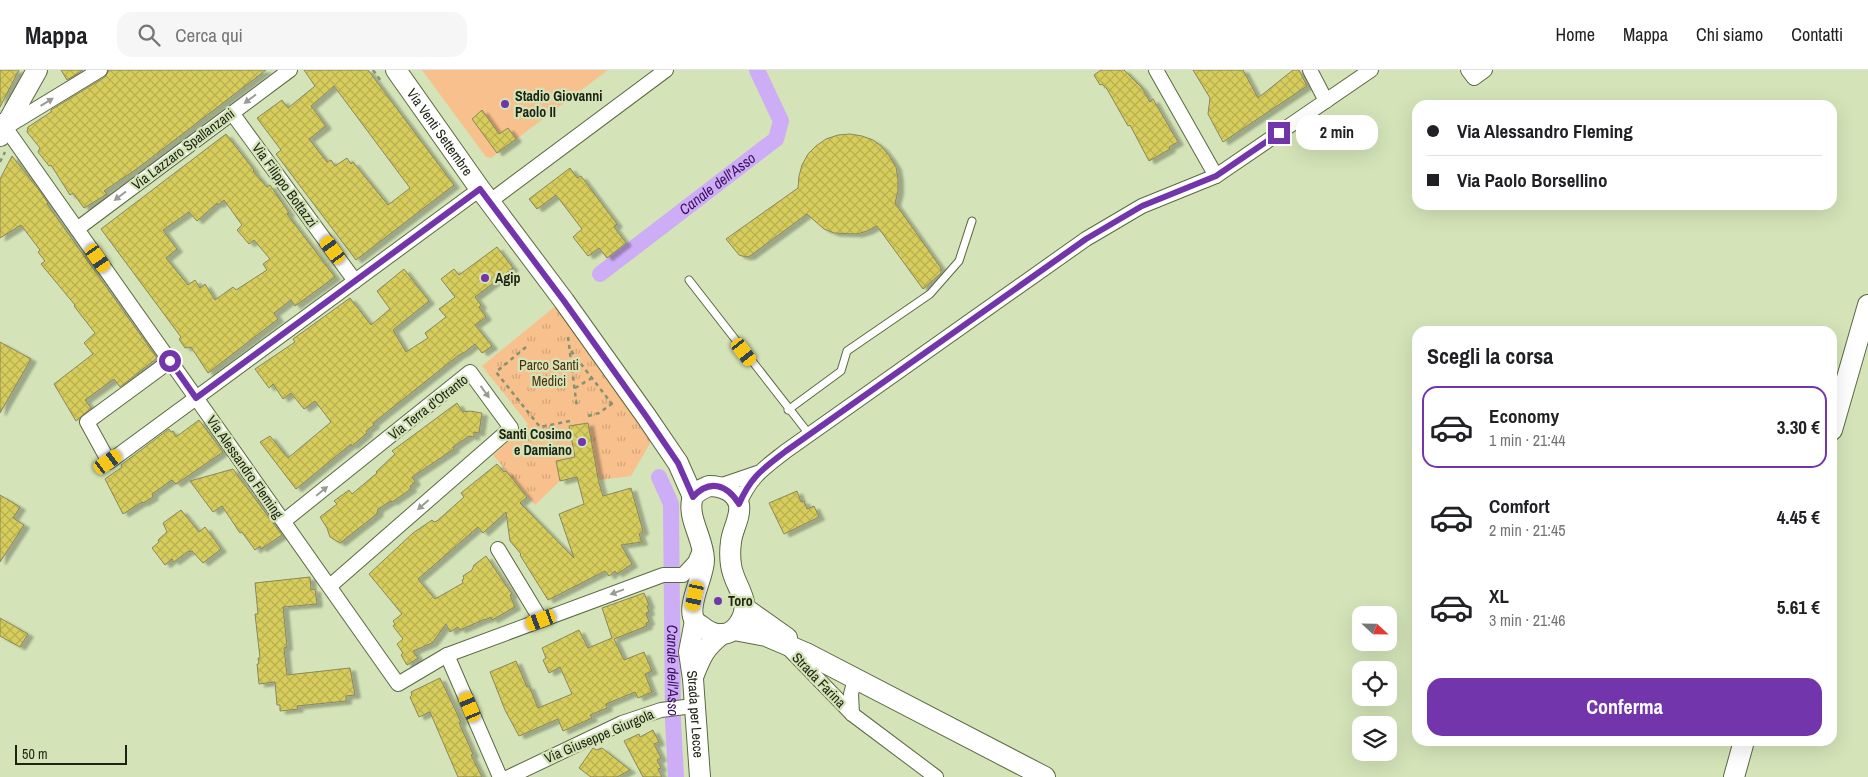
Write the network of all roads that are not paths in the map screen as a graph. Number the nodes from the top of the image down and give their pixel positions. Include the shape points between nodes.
1 (37, 70) edge
2 (100, 70) edge
3 (290, 70) edge
4 (396, 70) edge
5 (666, 70) edge
6 (1156, 70) edge
7 (1310, 70) edge
8 (1371, 70) edge
9 (1468, 70) edge
10 (1485, 70) edge
11 (1326, 101) junction
12 (232, 113) junction
13 (2, 126) edge
14 (1216, 176) junction
15 (485, 195) junction
16 (972, 221) dead end
17 (77, 229) junction
18 (689, 280) dead end
19 (355, 281) junction
20 (1868, 305) edge
21 (170, 361) junction
22 (196, 398) junction
23 (788, 410) junction
24 (1837, 413) edge
25 (809, 434) junction
26 (678, 463) junction
27 (758, 473) junction
28 (714, 486) junction
29 (693, 497) junction
30 (739, 504) junction
31 (284, 521) junction
32 (702, 546) junction
33 (498, 549) dead end
34 (330, 586) junction
35 (746, 609) junction
36 (541, 620) junction
37 (695, 621) junction
38 (728, 632) junction
39 (785, 645) junction
40 (806, 653) junction
41 (447, 655) junction
42 (692, 679) junction
43 (855, 679) junction
44 (688, 707) junction
45 (852, 714) junction
46 (1743, 746) edge
47 (500, 777) edge
48 (508, 777) edge
49 (700, 777) edge
50 (936, 777) edge
51 (1045, 777) edge
52 (1734, 777) edge

1 - 13 main road
13 -> 2 street
3 -> 12 street, Via Lazzaro Spallanzani
4 - 15 main road, Via Venti Settembre
5 - 15 street
6 - 14 street
7 - 11 street
8 - 11 street
9 - 10 street via 1474,78
11 - 14 street
12 -> 17 street, Via Lazzaro Spallanzani
12 - 19 street, Via Filippo Bottazzi
13 - 17 street, Via Alessandro Fleming
14 - 25 street via 1142,206 1086,239
15 - 19 street
15 - 26 main road, Via Venti Settembre
16 - 23 lane via 959,261 930,294 847,351 841,371
17 - 21 street, Via Alessandro Fleming
18 - 23 lane
19 - 22 street
20 - 24 main road
21 - 22 street, Via Alessandro Fleming
21 - 22 street via 87,422 108,462
22 - 31 street, Via Alessandro Fleming
23 - 25 lane
25 - 27 street
26 - 28 main road, Via Venti Settembre via 693,476
26 - 29 main road, Via Venti Settembre
27 - 28 street
27 - 30 street
28 - 29 main road via 699,490
28 - 30 main road, Via Venti Settembre via 733,495
29 - 32 main road, Strada per Lecce via 691,513
30 - 35 main road via 731,541 731,565
31 - 34 street, Via Alessandro Fleming
31 -> 34 street, Via Terra d'Otranto via 470,372 512,428
32 -> 36 street via 695,562 683,575 663,575
32 - 37 main road, Strada per Lecce via 703,574 692,608
33 - 36 street
34 - 41 street, Via Alessandro Fleming via 398,684
35 - 38 main road via 740,621
35 - 40 main road
36 - 41 street
37 - 38 main road via 708,631
37 - 42 main road, Strada per Lecce via 689,652
38 - 39 main road via 766,636
38 - 42 main road via 711,643 702,654
39 - 40 main road
39 - 45 street, Strada Farina
40 - 43 main road
41 - 47 street
42 - 44 main road, Strada per Lecce
43 - 45 street, Strada Farina via 851,694
43 - 51 main road
44 - 48 street, Via Giuseppe Giurgola via 661,710 622,723
44 - 49 main road, Strada per Lecce
45 - 50 street, Strada Farina
46 - 52 main road

